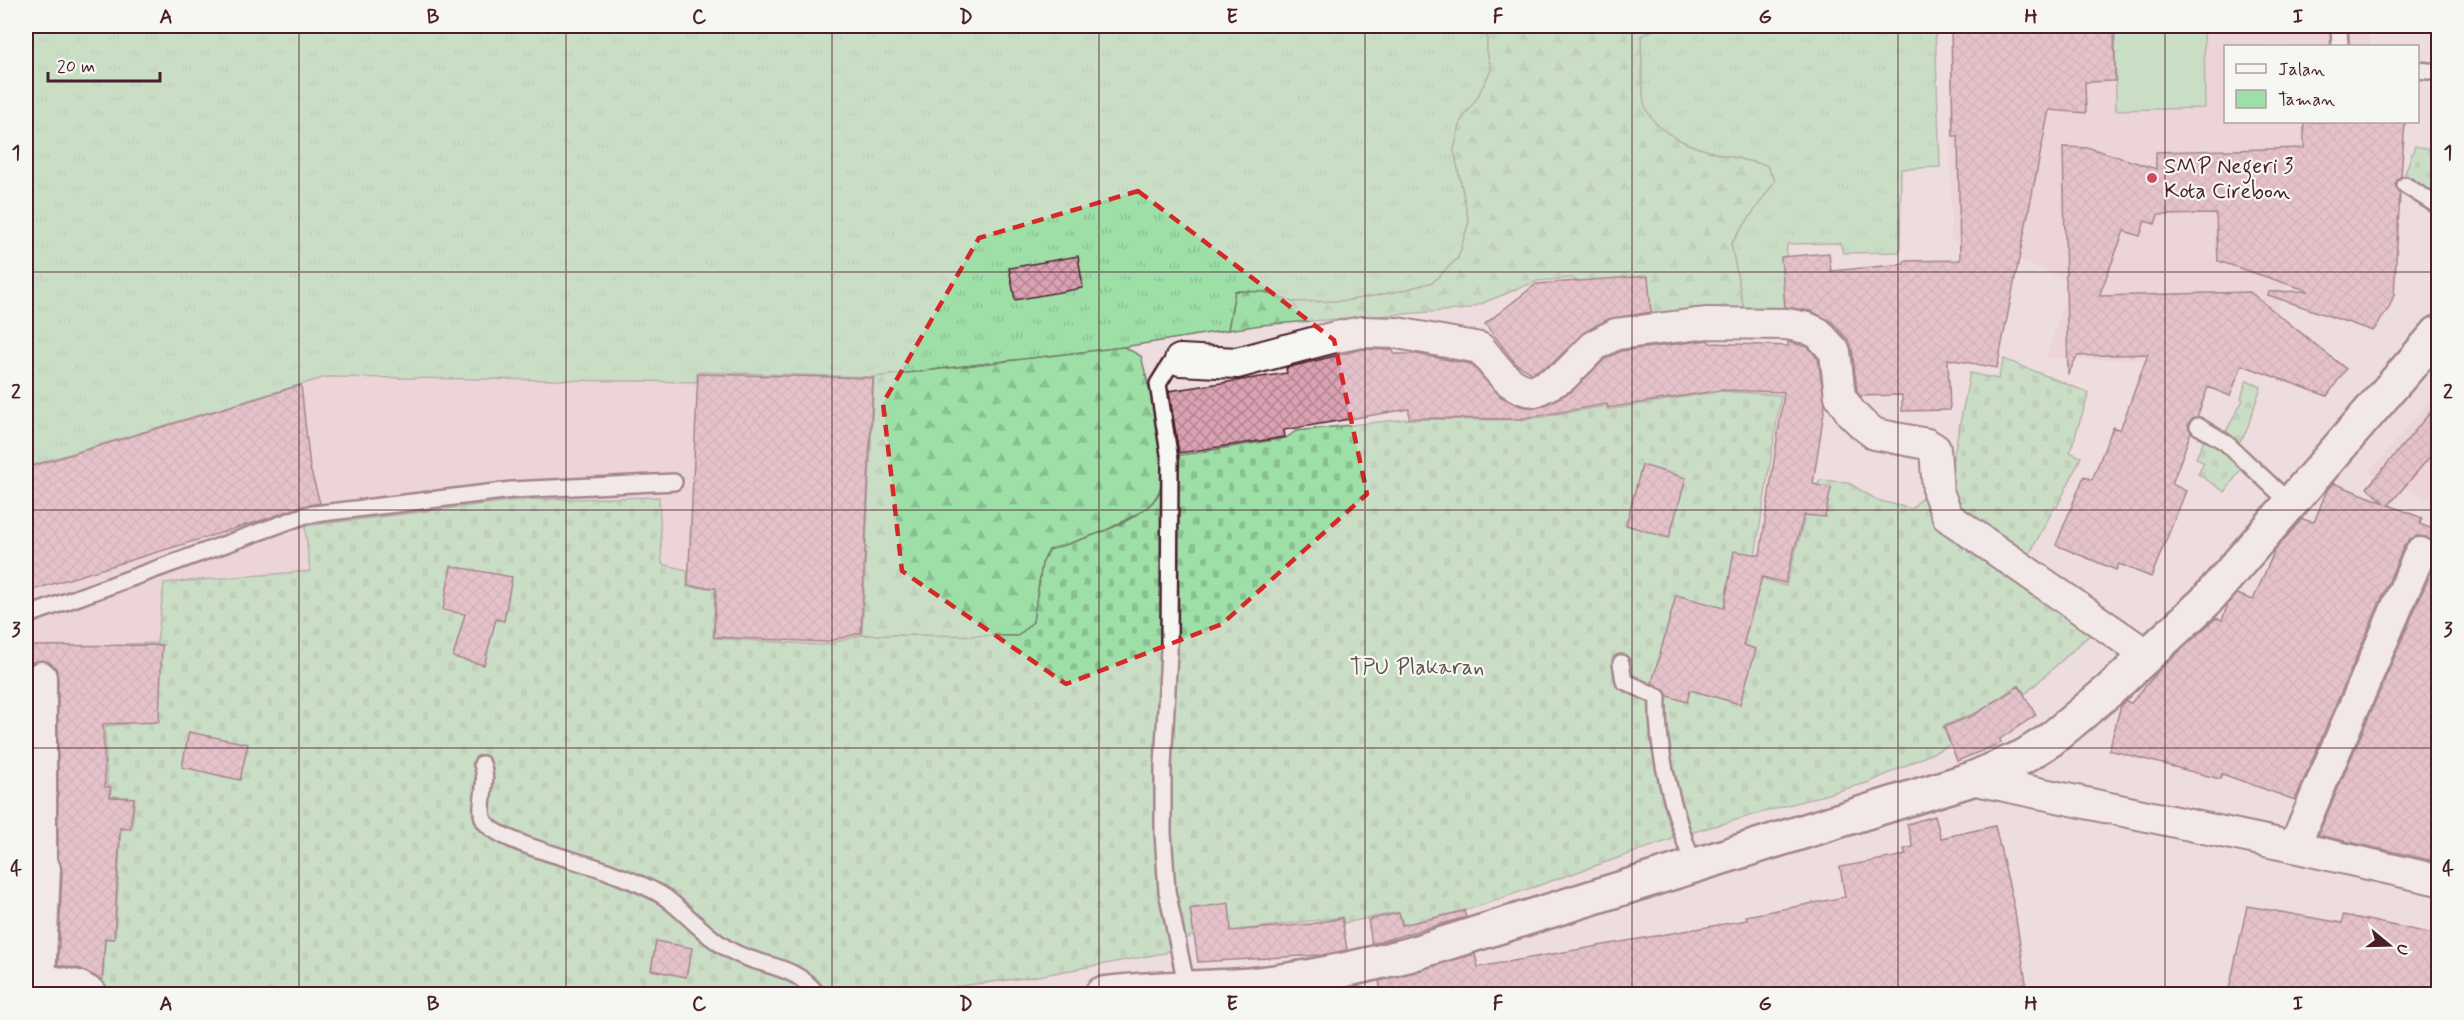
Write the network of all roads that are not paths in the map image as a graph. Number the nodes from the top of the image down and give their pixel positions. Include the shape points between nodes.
1 (2339, 26) edge
2 (2340, 45) edge
3 (2419, 70) edge
4 (2439, 72) edge
5 (2405, 185) dead end
6 (2439, 206) edge
7 (2439, 333) edge
8 (1180, 360) joint
9 (2198, 426) dead end
10 (674, 482) dead end
11 (2290, 503) junction
12 (2420, 553) dead end
13 (26, 616) edge
14 (2147, 655) junction
15 (1622, 663) dead end
16 (41, 677) dead end
17 (482, 764) dead end
18 (1972, 779) junction
19 (2294, 847) junction
20 (1694, 866) junction
21 (2439, 880) edge
22 (1187, 989) junction
23 (1251, 990) edge
24 (92, 994) edge
25 (817, 994) edge
26 (1102, 994) edge

1 - 2 lane
3 - 4 lane
5 - 6 lane
7 - 11 street
8 - 14 street via 1237,363 1362,332 1397,333 1480,348 1503,377 1516,387 1535,392 1563,377 1595,345 1616,334 1707,323 1807,328 1818,333 1835,352 1840,396 1862,424 1875,434 1935,449 1938,492 1948,517
8 - 22 lane via 1171,363 1158,384 1170,460 1163,834 1167,891
9 - 11 lane via 2225,442
10 - 13 lane via 512,490 306,515
11 - 14 street via 2205,602
12 - 19 street
14 - 18 street via 2050,740 2023,758
15 - 20 lane via 1624,681 1658,697 1657,723 1674,807
16 - 24 street via 41,862 45,869 40,979 78,986
17 - 25 lane via 486,782 482,814 494,830 664,897 726,947 786,969 809,983
18 - 19 street
18 - 20 street
19 - 21 street
20 - 23 street via 1408,955
22 - 23 street
22 - 26 street

